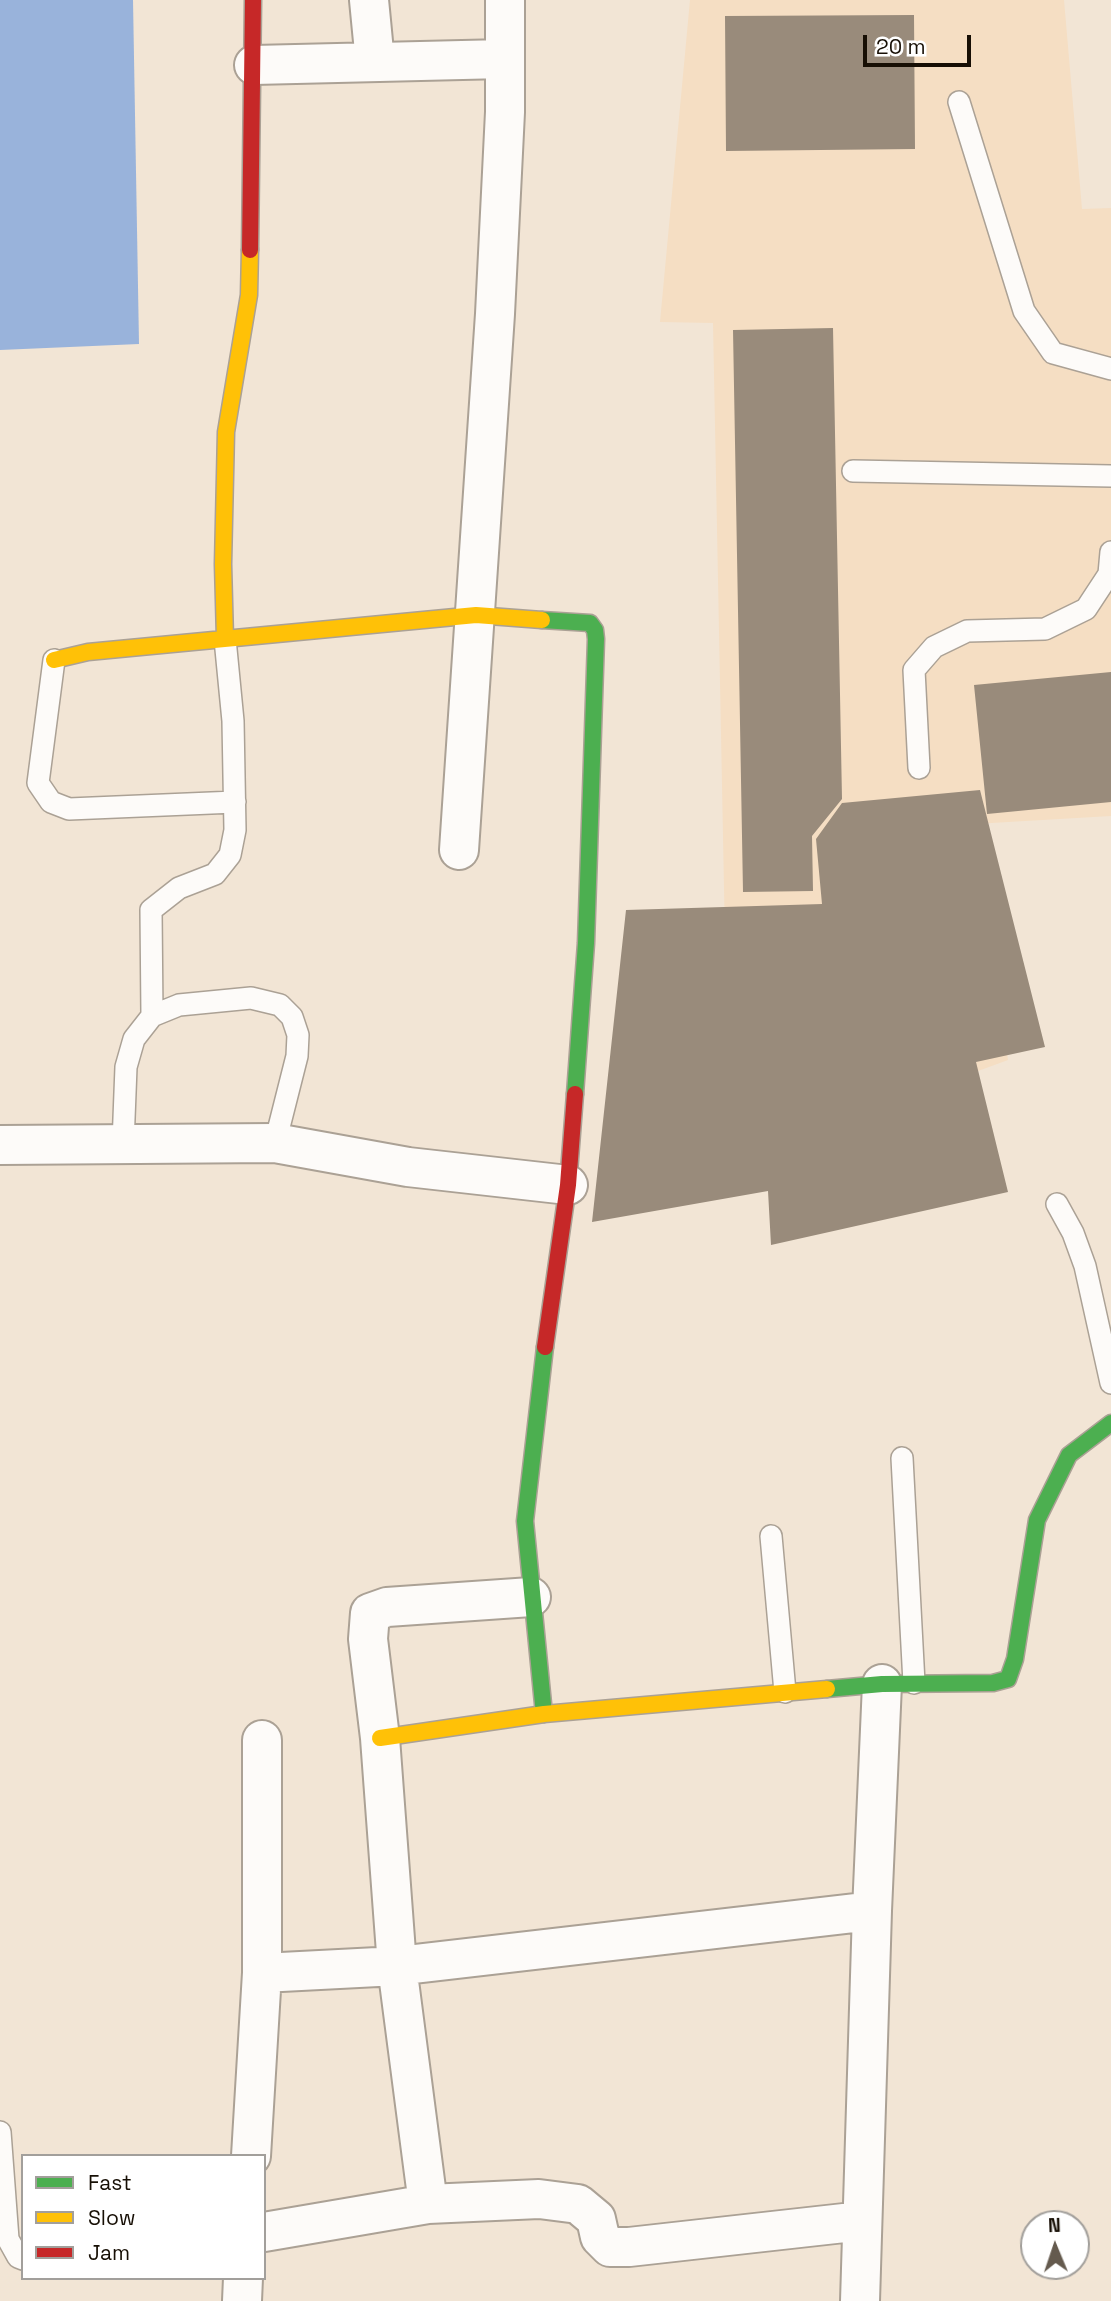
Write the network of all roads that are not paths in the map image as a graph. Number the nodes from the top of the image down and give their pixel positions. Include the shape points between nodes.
1 (253, 0) edge
2 (369, 0) edge
3 (505, 0) edge
4 (504, 59) junction
5 (375, 62) junction
6 (254, 65) junction
7 (959, 102) dead end
8 (1111, 369) edge
9 (853, 471) dead end
10 (1111, 476) edge
11 (1111, 552) edge
12 (476, 615) junction
13 (225, 639) junction
14 (54, 660) joint
15 (919, 768) dead end
16 (235, 802) junction
17 (459, 850) dead end
18 (152, 1016) junction
19 (275, 1143) junction
20 (123, 1144) junction
21 (0, 1145) edge
22 (568, 1185) junction
23 (1057, 1204) dead end
24 (1111, 1383) edge
25 (1111, 1423) edge
26 (902, 1458) dead end
27 (771, 1536) dead end
28 (531, 1597) junction
29 (898, 1683) junction
30 (785, 1692) junction
31 (544, 1714) junction
32 (380, 1738) junction
33 (262, 1740) dead end
34 (872, 1911) junction
35 (397, 1966) junction
36 (261, 1973) junction
37 (0, 2132) edge
38 (251, 2154) edge
39 (428, 2204) junction
40 (862, 2221) junction
41 (266, 2232) edge
42 (21, 2258) edge
43 (243, 2280) edge
44 (242, 2301) edge
45 (860, 2301) edge

1 - 6 street
2 - 5 street
3 - 4 street
4 - 5 street
4 - 12 street via 505,112
5 - 6 street
6 - 13 street via 249,295 226,432
7 - 8 lane via 1024,312 1053,353
9 - 10 lane
11 - 15 lane via 1109,574 1086,609 1045,629 967,631 934,647 914,670
12 - 13 street
12 - 17 street
12 - 22 street via 590,623 595,630 586,943
13 - 14 street via 88,652
13 - 16 lane
14 - 16 lane via 38,783 51,802 69,809
16 - 18 lane via 230,855 215,874 179,888 151,910
18 - 19 lane via 179,1006 251,998 280,1005 292,1017 298,1035 297,1056
18 - 20 lane via 134,1039 126,1067
19 - 20 street
19 - 22 street via 408,1167
20 - 21 street
22 - 28 street via 525,1521
23 - 24 lane via 1085,1266
25 - 29 street via 1069,1455 1037,1520 1008,1679
26 - 29 lane
27 - 30 lane
28 - 31 street
28 - 32 street via 387,1607 370,1613 368,1639
29 - 30 street
29 - 34 street
30 - 31 street
31 - 32 street
32 - 35 street
33 - 36 street
34 - 35 street
34 - 40 street
35 - 36 street
35 - 39 street
36 - 38 street
37 - 42 lane via 8,2239
39 - 40 street via 539,2199 578,2204 596,2218 600,2237 610,2247
39 - 41 street
40 - 45 street
43 - 44 street

